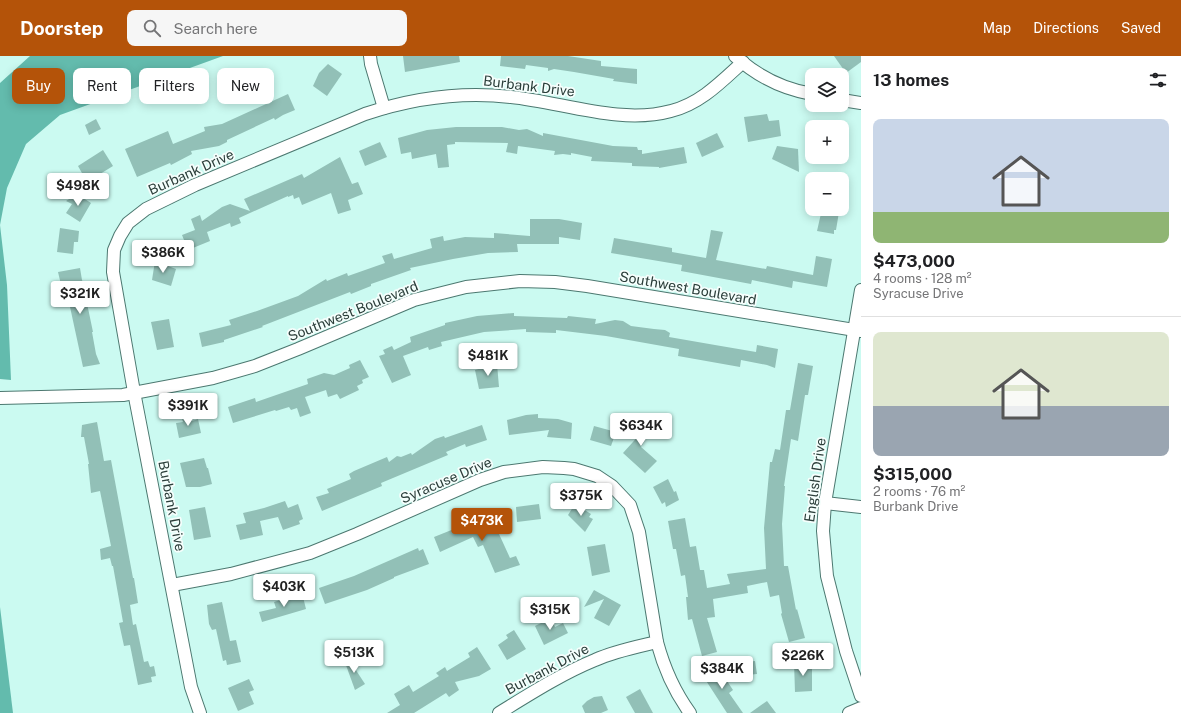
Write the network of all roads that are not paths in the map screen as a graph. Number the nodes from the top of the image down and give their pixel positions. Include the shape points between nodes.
1 (370, 56) edge
2 (739, 59) edge
3 (805, 93) edge
4 (849, 101) edge
5 (861, 103) edge
6 (384, 108) junction
7 (861, 290) edge
8 (858, 331) edge
9 (134, 392) junction
10 (0, 398) edge
11 (825, 503) junction
12 (861, 507) edge
13 (172, 585) junction
14 (657, 642) junction
15 (861, 696) edge
16 (861, 708) edge
17 (200, 713) edge
18 (499, 713) edge
19 (690, 713) edge
20 (850, 713) edge

1 - 6 street
2 - 3 street via 763,77
2 - 6 street, Burbank Drive via 715,87 697,100 671,111 650,116 617,114 479,94 438,96
4 - 5 street
6 - 9 street, Burbank Drive via 195,185 146,209 128,223 114,250 113,272
7 - 8 street, English Drive
8 - 9 street, Southwest Boulevard via 587,286 520,281 466,287 414,300 255,366 206,379
8 - 11 street, English Drive
9 - 10 street, Southwest Boulevard via 123,395
9 - 13 street, Burbank Drive
11 - 12 street
11 - 15 street, English Drive via 823,531 826,576 846,652
13 - 14 street, Syracuse Drive via 231,574 310,553 504,472 543,467 574,469 597,476 612,486 630,505 639,532
13 - 17 street, Burbank Drive via 191,687
14 - 18 street, Burbank Drive via 626,649 596,660 565,674
14 - 19 street, Syracuse Drive via 670,680
16 - 20 street

